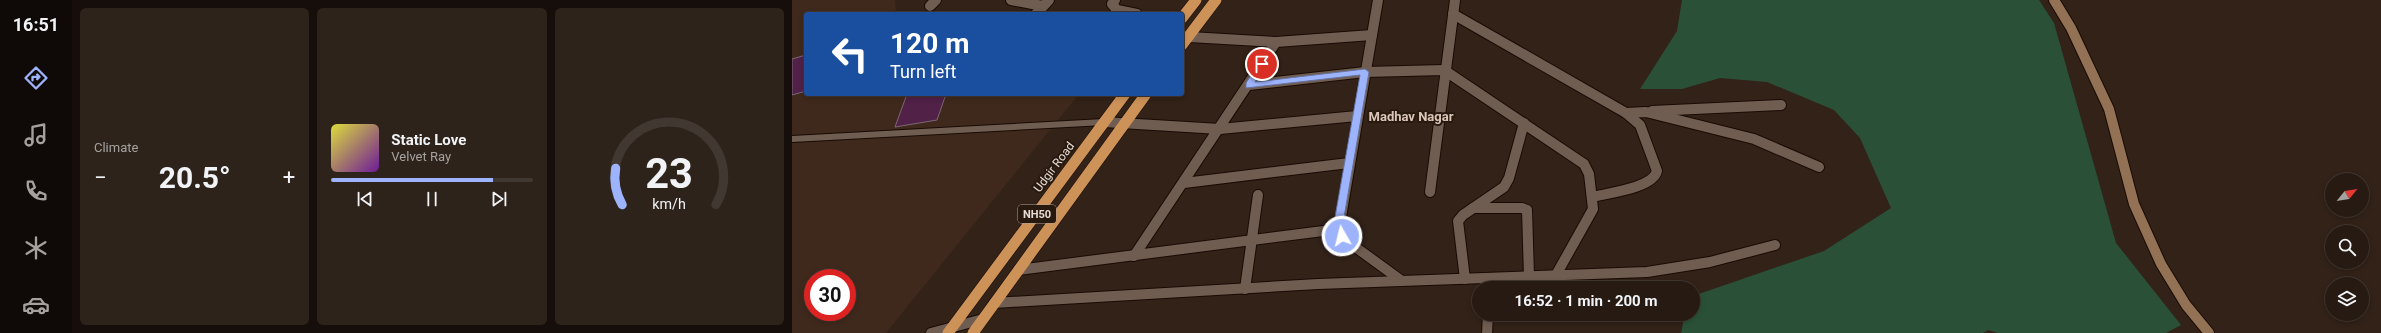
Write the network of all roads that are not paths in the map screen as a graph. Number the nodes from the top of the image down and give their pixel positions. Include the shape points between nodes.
1 (1011, 0) edge
2 (1115, 0) edge
3 (1196, 0) edge
4 (1216, 0) edge
5 (1378, 0) edge
6 (1455, 0) edge
7 (2054, 0) edge
8 (1046, 3) edge
9 (1038, 12) edge
10 (1127, 12) edge
11 (1453, 14) junction
12 (1184, 15) edge
13 (1372, 36) junction
14 (1188, 37) junction
15 (1276, 42) junction
16 (1184, 43) edge
17 (1444, 70) junction
18 (1365, 72) junction
19 (1249, 86) junction
20 (1124, 96) edge
21 (1144, 96) edge
22 (1781, 105) dead end
23 (1646, 112) junction
24 (1626, 113) junction
25 (1357, 116) junction
26 (1104, 122) junction
27 (1125, 122) junction
28 (1524, 123) junction
29 (1220, 129) junction
30 (792, 139) edge
31 (1349, 164) junction
32 (1819, 166) dead end
33 (1184, 183) junction
34 (1430, 192) dead end
35 (1258, 196) dead end
36 (1592, 197) junction
37 (1473, 208) junction
38 (1339, 229) junction
39 (1252, 242) junction
40 (1775, 246) dead end
41 (1134, 256) junction
42 (1018, 270) junction
43 (1556, 275) junction
44 (1529, 276) junction
45 (1465, 278) junction
46 (1402, 281) junction
47 (1479, 281) edge
48 (1500, 281) edge
49 (1245, 288) junction
50 (994, 303) junction
51 (983, 319) junction
52 (1488, 321) edge
53 (950, 330) edge
54 (931, 333) edge
55 (973, 333) edge
56 (1487, 333) edge
57 (2209, 333) edge

1 - 8 street
2 - 10 street via 1112,4 1117,10
3 - 12 highway
4 - 14 highway
5 - 13 street
6 - 11 street
7 - 57 main road via 2071,28 2109,109 2134,204 2161,264 2186,305
8 - 9 street
11 - 17 street
11 - 24 street
13 - 15 street
13 - 18 street
14 - 15 street
14 - 16 highway
15 - 19 street
17 - 18 street
17 - 28 street
17 - 34 street via 1444,89
18 - 19 street
18 - 25 street
19 - 29 street
20 - 26 highway, Udgir Road / NH50
21 - 27 highway, NH50
22 - 23 street via 1681,108
23 - 24 street
23 - 32 street via 1754,139
24 - 36 street via 1640,125 1657,171 1656,176 1645,184
25 - 29 street
25 - 31 street
26 - 27 street
26 - 30 lane
26 - 53 highway, Udgir Road / NH50
27 - 29 street
27 - 42 highway, NH50
28 - 36 street via 1584,164 1589,174
28 - 37 street via 1509,178 1504,187
29 - 33 street
31 - 33 street
31 - 38 street
33 - 41 street
35 - 39 street
36 - 43 street via 1593,209 1590,217
37 - 44 street via 1527,210
37 - 45 street via 1458,221
38 - 39 street
38 - 46 street via 1346,242
39 - 41 street
39 - 49 street
40 - 43 street via 1710,262 1648,272
41 - 42 street
42 - 50 highway, NH50
43 - 44 street
44 - 48 street
45 - 46 street
45 - 47 street
46 - 49 street
49 - 50 street
50 - 51 highway, NH50
51 - 53 street
51 - 55 highway, NH50
52 - 56 street
53 - 54 street

